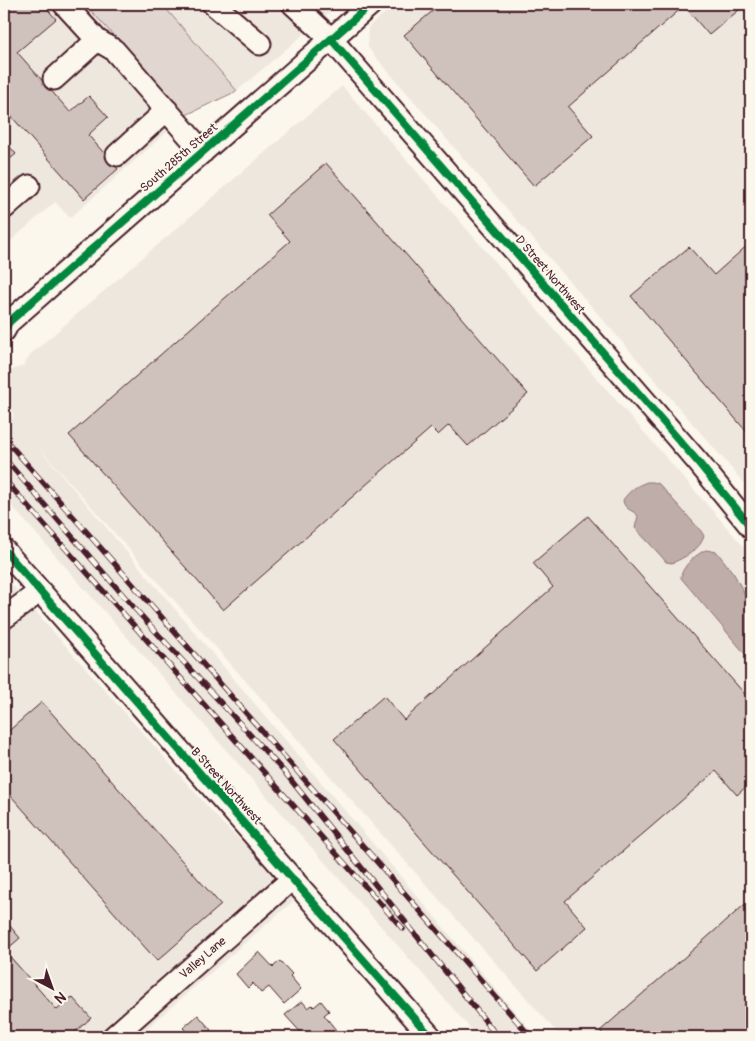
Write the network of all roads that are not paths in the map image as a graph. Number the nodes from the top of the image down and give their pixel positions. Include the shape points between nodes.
1 (64, 4) edge
2 (213, 4) edge
3 (293, 4) edge
4 (371, 4) edge
5 (331, 39) junction
6 (97, 40) junction
7 (260, 44) dead end
8 (54, 79) dead end
9 (167, 110) junction
10 (203, 152) junction
11 (117, 155) dead end
12 (29, 186) dead end
13 (4, 208) edge
14 (4, 332) edge
15 (751, 526) edge
16 (4, 550) edge
17 (40, 592) junction
18 (4, 618) edge
19 (293, 878) junction
20 (113, 1037) edge
21 (431, 1037) edge

1 - 6 street
2 - 7 street
3 - 5 street, D Street Northwest
4 - 5 street, South 285th Street
5 - 10 street, South 285th Street
5 - 15 street, D Street Northwest
6 - 8 street
6 - 9 street via 114,50
9 - 10 street
9 - 11 street
10 - 14 street, South 285th Street via 9,322
12 - 13 street
16 - 17 street, B Street Northwest
17 - 18 street
17 - 19 street, B Street Northwest
19 - 20 street, Valley Lane
19 - 21 street, B Street Northwest

